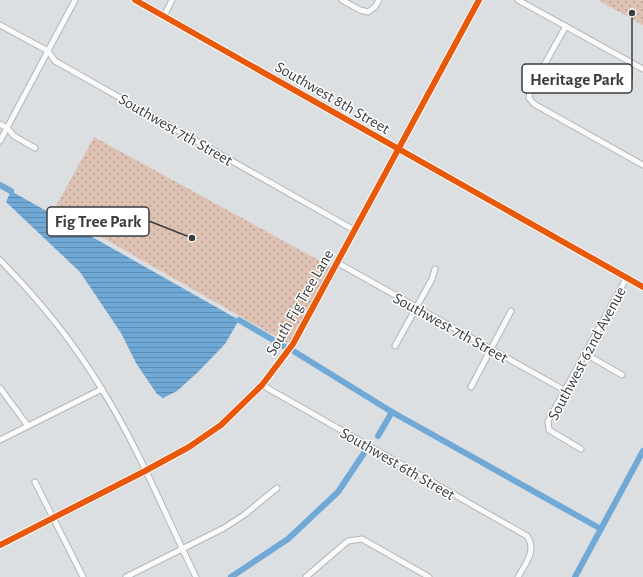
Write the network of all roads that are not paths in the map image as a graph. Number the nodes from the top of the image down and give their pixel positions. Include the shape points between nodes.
1 (75, 0) edge
2 (135, 0) edge
3 (172, 0) edge
4 (342, 0) edge
5 (379, 0) edge
6 (479, 0) edge
7 (518, 0) edge
8 (164, 16) junction
9 (0, 25) edge
10 (566, 26) junction
11 (48, 51) junction
12 (643, 69) edge
13 (0, 124) edge
14 (7, 128) junction
15 (0, 140) edge
16 (35, 148) dead end
17 (398, 149) junction
18 (643, 165) edge
19 (354, 230) junction
20 (0, 260) edge
21 (338, 263) junction
22 (435, 269) dead end
23 (627, 277) junction
24 (643, 287) edge
25 (416, 307) junction
26 (511, 311) dead end
27 (395, 346) dead end
28 (491, 349) junction
29 (584, 353) junction
30 (622, 375) dead end
31 (262, 385) junction
32 (471, 387) dead end
33 (0, 388) edge
34 (102, 389) junction
35 (564, 390) junction
36 (28, 426) junction
37 (0, 440) edge
38 (581, 450) dead end
39 (145, 471) junction
40 (35, 482) dead end
41 (277, 488) dead end
42 (53, 518) junction
43 (0, 545) edge
44 (182, 549) junction
45 (83, 577) edge
46 (126, 577) edge
47 (196, 577) edge
48 (306, 577) edge
49 (429, 577) edge
50 (518, 577) edge

1 - 11 street
2 - 8 street, Southwest 8th Street
3 - 8 street
4 - 5 street via 368,12
6 - 17 street, South Fig Tree Lane
7 - 10 street
8 - 17 street, Southwest 8th Street
9 - 11 street, Southwest 7th Street
10 - 12 street
10 - 18 street via 530,90 529,98 534,104
11 - 14 street
11 - 19 street, Southwest 7th Street via 55,61
13 - 14 street
14 - 15 street
14 - 16 street via 14,136
17 - 19 street, South Fig Tree Lane
17 - 23 street, Southwest 8th Street
19 - 21 street, South Fig Tree Lane
20 - 34 street via 37,299 78,351
21 - 25 street, Southwest 7th Street
21 - 31 street, South Fig Tree Lane via 293,344
22 - 25 street
23 - 24 street, Southwest 8th Street
23 - 29 street, Southwest 62nd Avenue
25 - 27 street
25 - 28 street, Southwest 7th Street
26 - 28 street
28 - 32 street
28 - 35 street, Southwest 7th Street
29 - 30 street
29 - 35 street, Southwest 62nd Avenue
31 - 39 street, South Fig Tree Lane via 221,426
31 - 50 street, Southwest 6th Street via 527,536 532,542 532,550
33 - 36 street
34 - 36 street
34 - 39 street
35 - 38 street, Southwest 62nd Avenue via 548,421 549,430
36 - 37 street
39 - 42 street, South Fig Tree Lane
39 - 44 street
40 - 42 street
41 - 44 street via 224,528
42 - 43 street, South Fig Tree Lane
42 - 45 street
44 - 46 street
44 - 47 street
48 - 49 street via 348,541 355,539 362,539

